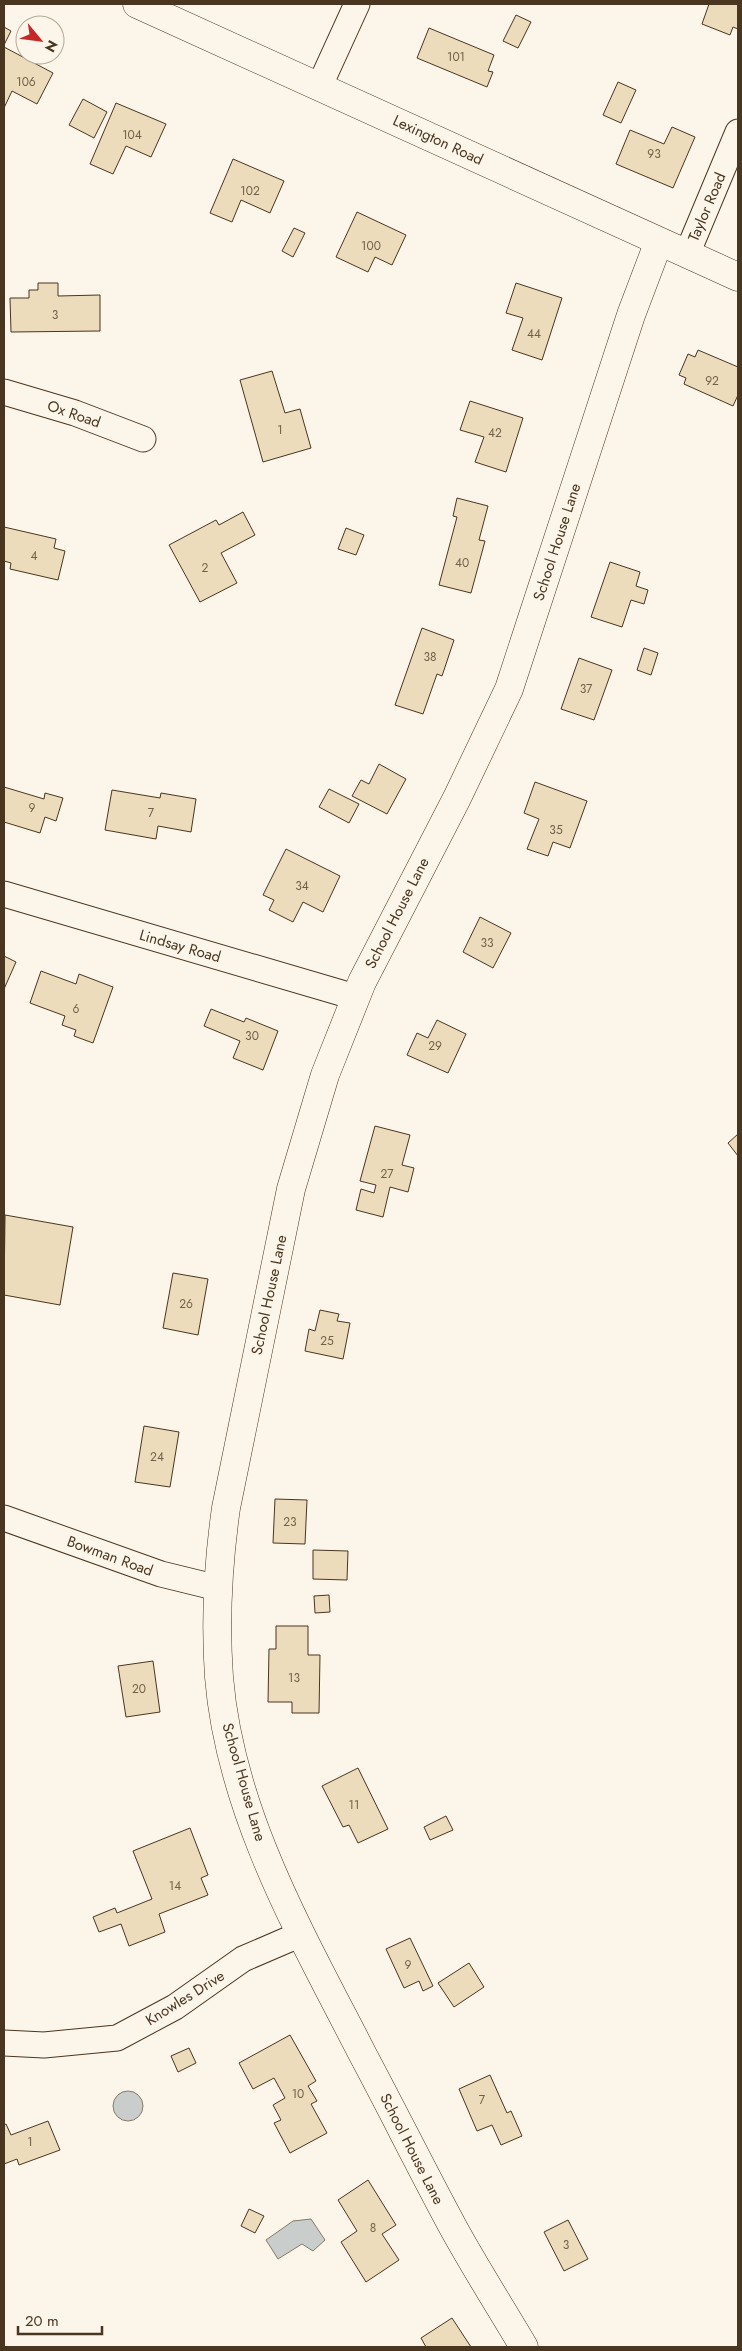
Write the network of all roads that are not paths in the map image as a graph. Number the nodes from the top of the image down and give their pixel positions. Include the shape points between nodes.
1 (137, 4) edge
2 (357, 4) edge
3 (320, 85) junction
4 (738, 132) edge
5 (659, 241) junction
6 (687, 254) junction
7 (738, 277) edge
8 (4, 392) edge
9 (143, 439) dead end
10 (4, 894) edge
11 (355, 997) junction
12 (4, 1518) edge
13 (218, 1588) junction
14 (301, 1934) junction
15 (4, 2042) edge
16 (524, 2347) edge

1 - 3 street, Lexington Road
2 - 3 street
3 - 5 street, Lexington Road
4 - 6 street, Taylor Road
5 - 6 street, Lexington Road
5 - 11 street, School House Lane via 631,314 509,690
6 - 7 street, Lexington Road
8 - 9 street, Ox Road
10 - 11 street, Lindsay Road
11 - 13 street, School House Lane via 325,1075 291,1189 226,1508
12 - 13 street, Bowman Road via 161,1574
13 - 14 street, School House Lane via 220,1677 232,1754 261,1843
14 - 15 street, Knowles Drive via 244,1959 176,2007 117,2038 44,2045
14 - 16 street, School House Lane via 455,2230

